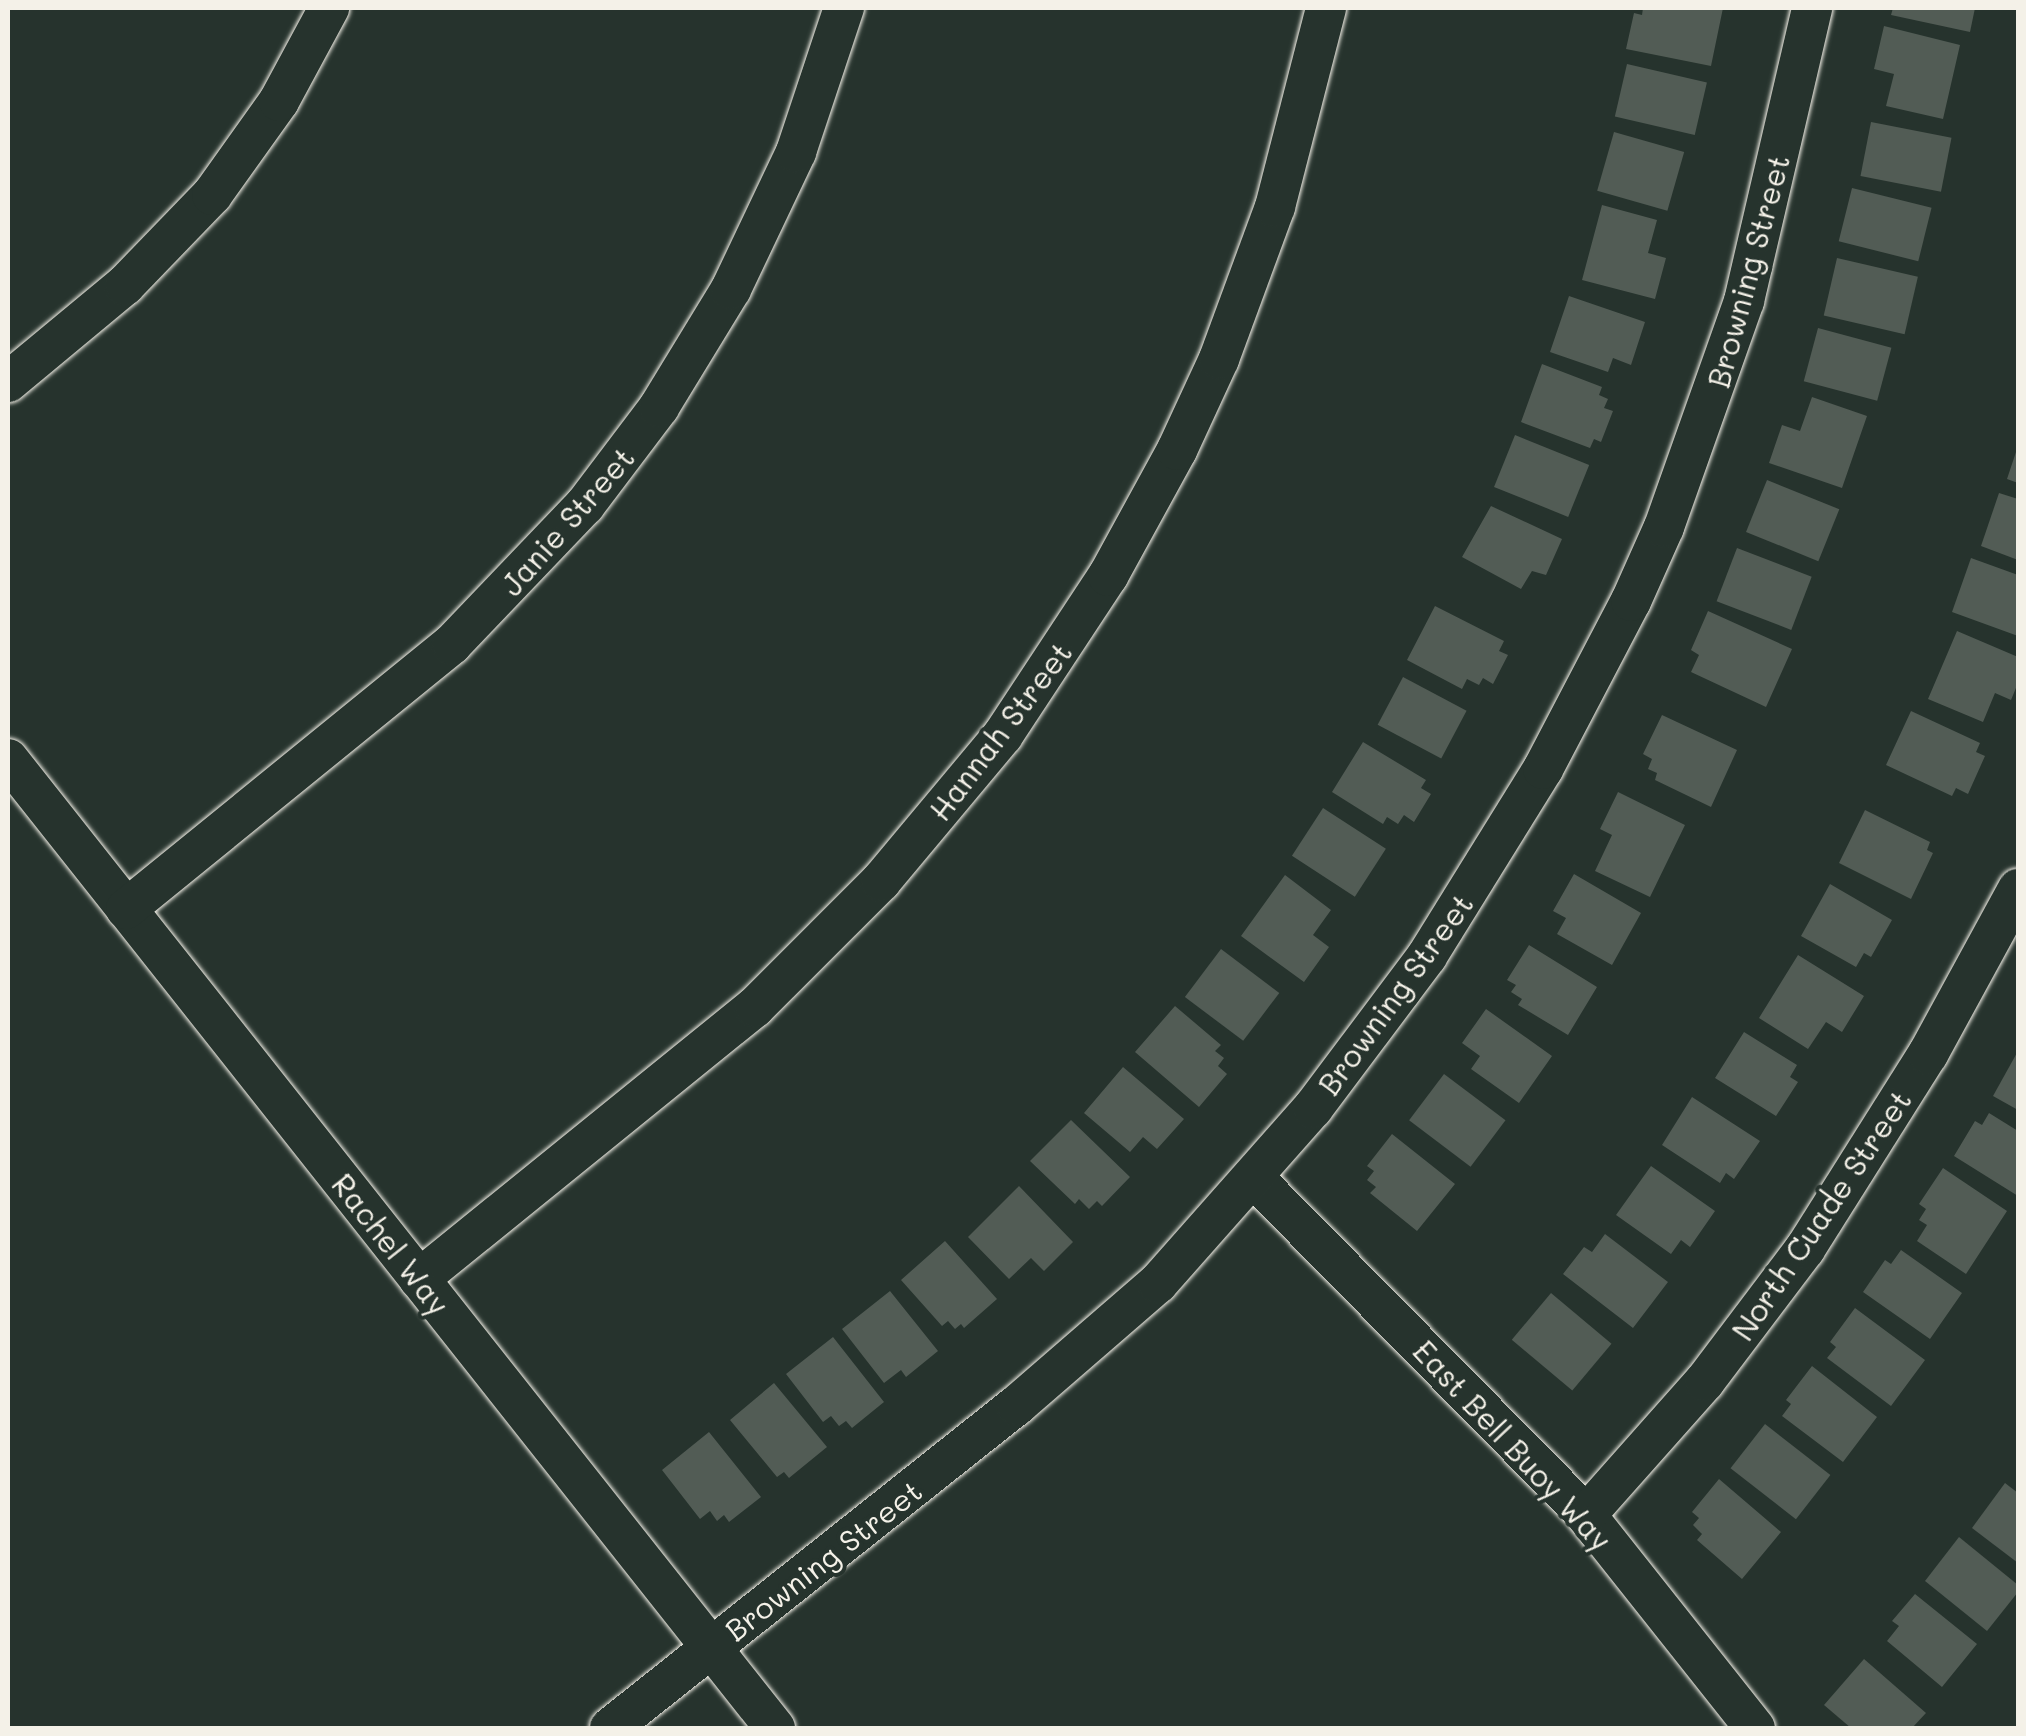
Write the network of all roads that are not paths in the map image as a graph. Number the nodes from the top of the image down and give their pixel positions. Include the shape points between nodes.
1 (329, 8) edge
2 (844, 8) edge
3 (1326, 8) edge
4 (1812, 8) edge
5 (8, 382) edge
6 (8, 760) edge
7 (2018, 890) edge
8 (126, 909) junction
9 (1254, 1178) junction
10 (419, 1279) junction
11 (1586, 1515) junction
12 (712, 1648) junction
13 (610, 1728) edge
14 (775, 1728) edge
15 (1754, 1728) edge

1 - 5 street via 279,101 212,194 126,285
2 - 8 street, Janie Street via 796,152 731,289 659,407 585,506 452,644
3 - 10 street, Hannah Street via 1276,207 1211,376 1108,576 1002,735 882,881 755,1007
4 - 9 street, Browning Street via 1744,301 1694,451 1631,601 1543,769 1427,956
6 - 8 street, Rachel Way
7 - 11 street, North Cuade Street via 1928,1054 1805,1249 1705,1381
8 - 10 street, Rachel Way
9 - 11 street, East Bell Buoy Way
9 - 12 street, Browning Street via 1158,1283 1089,1346
10 - 12 street, Rachel Way
11 - 15 street, East Bell Buoy Way
12 - 13 street, Browning Street
12 - 14 street, Rachel Way

